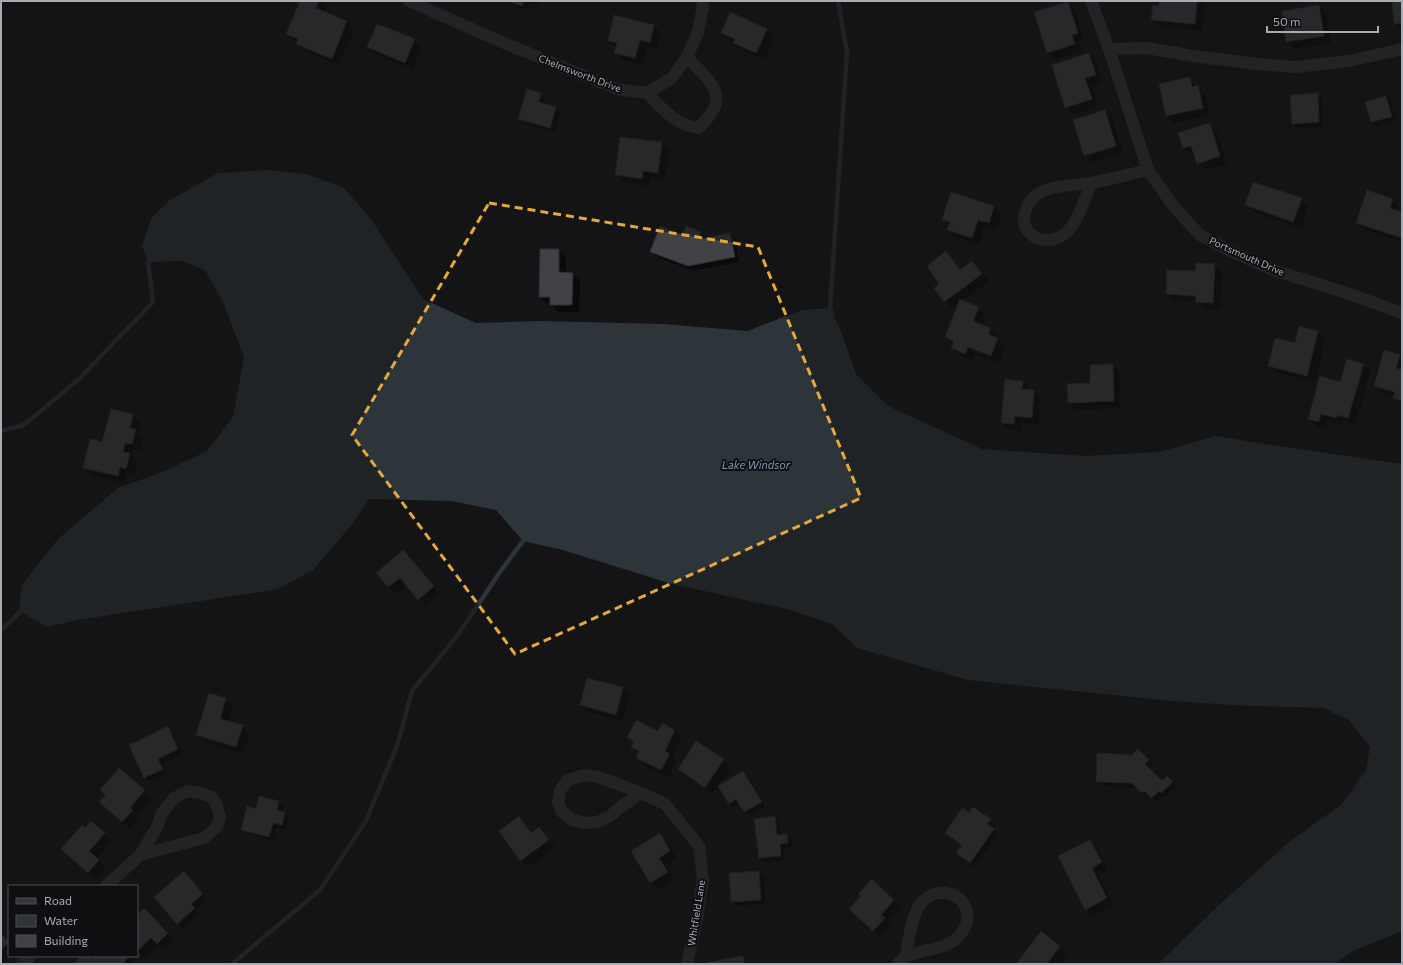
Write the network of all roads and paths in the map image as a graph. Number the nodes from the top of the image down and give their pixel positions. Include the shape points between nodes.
1 (409, 1) edge
2 (702, 1) edge
3 (1091, 1) edge
4 (1109, 49) junction
5 (1402, 49) edge
6 (687, 58) junction
7 (647, 93) junction
8 (1148, 170) junction
9 (1092, 183) junction
10 (1402, 313) edge
11 (641, 793) junction
12 (140, 855) junction
13 (107, 885) edge
14 (30, 957) edge
15 (902, 960) edge
16 (22, 964) edge
17 (687, 964) edge

1 - 7 street, Chelmsworth Drive via 617,89
2 - 6 street via 698,32
3 - 4 street, Portsmouth Drive
4 - 5 street via 1147,48 1200,57 1295,67 1349,61
4 - 8 street, Portsmouth Drive
6 - 7 street via 672,78
6 - 7 street via 713,84 717,96 715,107 708,119 698,128 675,121
8 - 9 street
8 - 10 street, Portsmouth Drive via 1174,207 1200,235 1273,270
9 - 9 street via 1062,185 1044,190 1031,200 1023,223 1030,235 1040,240 1064,235 1073,226
11 - 11 street, Whitfield Lane via 598,822 572,820 562,812 558,802 560,790 568,780 584,775
11 - 17 street, Whitfield Lane via 665,804 699,846 703,879 698,919
12 - 12 street via 204,838 217,827 220,817 212,797 188,791 174,798 162,814
12 - 13 street
14 - 16 street
15 - 15 street via 944,945 958,937 967,924 967,911 962,900 953,894 942,893 932,895 922,902

